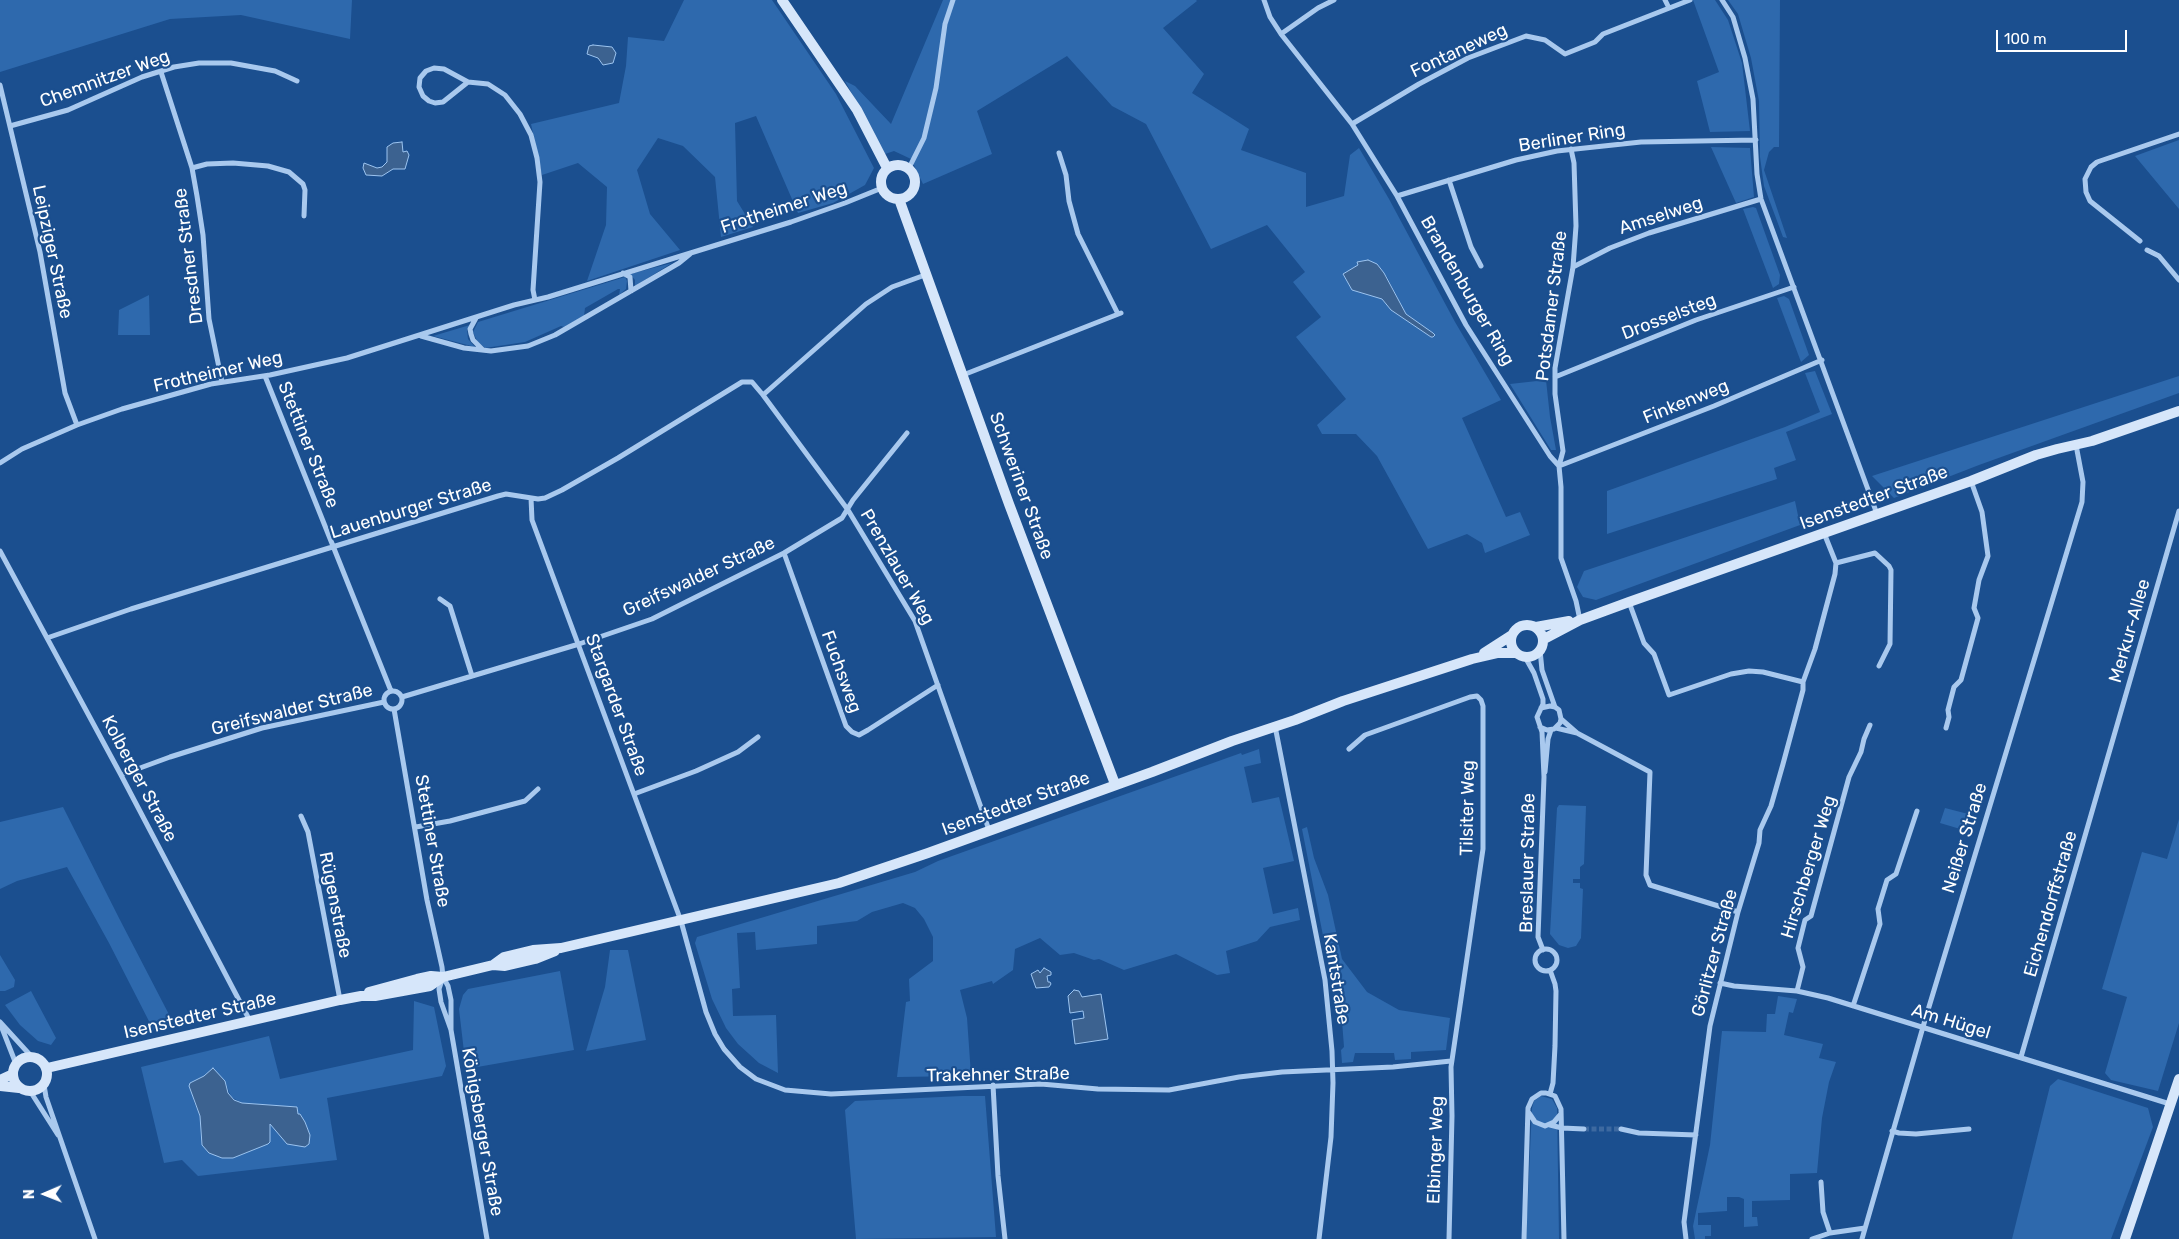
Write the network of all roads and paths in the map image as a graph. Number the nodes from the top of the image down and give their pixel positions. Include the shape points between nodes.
1 (782, 0) edge
2 (953, 0) edge
3 (1264, 0) edge
4 (1334, 0) edge
5 (1666, 0) edge
6 (1690, 0) edge
7 (1722, 0) edge
8 (1669, 8) junction
9 (1281, 34) junction
10 (161, 72) junction
11 (297, 81) dead end
12 (468, 82) junction
13 (0, 85) edge
14 (1352, 124) junction
15 (10, 126) junction
16 (2179, 134) edge
17 (1756, 140) junction
18 (1571, 149) junction
19 (1059, 152) dead end
20 (192, 168) junction
21 (887, 168) junction
22 (909, 168) junction
23 (1449, 180) junction
24 (882, 188) junction
25 (1397, 196) junction
26 (899, 198) junction
27 (1761, 199) junction
28 (304, 216) dead end
29 (2140, 241) dead end
30 (2147, 250) dead end
31 (693, 252) junction
32 (1481, 266) dead end
33 (1573, 267) junction
34 (623, 273) junction
35 (925, 275) junction
36 (2179, 280) edge
37 (1794, 287) junction
38 (631, 290) junction
39 (535, 300) junction
40 (476, 318) junction
41 (420, 336) junction
42 (484, 350) junction
43 (1822, 360) junction
44 (963, 375) junction
45 (265, 376) junction
46 (1555, 377) junction
47 (222, 382) junction
48 (763, 395) junction
49 (2178, 414) edge
50 (77, 425) junction
51 (907, 433) dead end
52 (2076, 445) junction
53 (0, 463) edge
54 (1559, 466) junction
55 (1971, 481) junction
56 (531, 498) junction
57 (848, 510) junction
58 (2179, 511) edge
59 (1877, 514) junction
60 (1824, 533) junction
61 (334, 547) junction
62 (0, 551) edge
63 (784, 553) junction
64 (1836, 563) junction
65 (440, 599) dead end
66 (1629, 602) junction
67 (1580, 620) junction
68 (1536, 627) junction
69 (1512, 635) junction
70 (48, 638) junction
71 (1544, 640) junction
72 (579, 644) junction
73 (1540, 650) junction
74 (1520, 655) junction
75 (1472, 659) junction
76 (1879, 666) dead end
77 (472, 676) junction
78 (1803, 682) junction
79 (938, 685) junction
80 (391, 690) junction
81 (402, 697) junction
82 (384, 702) junction
83 (1555, 707) junction
84 (1541, 708) junction
85 (394, 709) junction
86 (1561, 718) junction
87 (1870, 725) dead end
88 (1274, 726) junction
89 (1540, 726) junction
90 (1946, 728) dead end
91 (1554, 729) junction
92 (1577, 733) junction
93 (758, 737) dead end
94 (1349, 749) dead end
95 (2107, 759) joint
96 (121, 775) junction
97 (1544, 777) junction
98 (1115, 784) junction
99 (538, 790) dead end
100 (634, 794) junction
101 (1917, 811) dead end
102 (301, 816) dead end
103 (416, 827) junction
104 (989, 830) junction
105 (1738, 912) junction
106 (681, 921) junction
107 (1543, 950) junction
108 (1550, 970) junction
109 (443, 977) junction
110 (1720, 983) junction
111 (1797, 990) junction
112 (340, 1000) junction
113 (1852, 1006) junction
114 (250, 1021) junction
115 (0, 1022) edge
116 (1923, 1028) junction
117 (451, 1030) junction
118 (31, 1056) junction
119 (2021, 1057) junction
120 (1451, 1061) junction
121 (46, 1068) junction
122 (1333, 1068) junction
123 (14, 1069) junction
124 (2179, 1079) edge
125 (0, 1080) edge
126 (44, 1085) junction
127 (993, 1085) junction
128 (0, 1086) edge
129 (20, 1088) junction
130 (30, 1091) junction
131 (1550, 1094) junction
132 (2170, 1104) junction
133 (1528, 1108) junction
134 (1561, 1109) junction
135 (1550, 1125) junction
136 (1562, 1128) junction
137 (1584, 1129) tunnel mouth
138 (1969, 1129) dead end
139 (1621, 1130) tunnel mouth
140 (1892, 1131) junction
141 (1696, 1135) junction
142 (63, 1142) junction
143 (1821, 1182) dead end
144 (1865, 1228) junction
145 (1830, 1233) junction
146 (95, 1239) edge
147 (487, 1239) edge
148 (1005, 1239) edge
149 (1319, 1239) edge
150 (1449, 1239) edge
151 (1524, 1239) edge
152 (1564, 1239) edge
153 (1686, 1239) edge
154 (1812, 1239) edge
155 (1862, 1239) edge
156 (2125, 1239) edge

1 - 21 street via 857,110
2 - 22 street via 944,24 936,88 924,138
3 - 9 street, Brandenburger Ring
4 - 9 street
5 - 8 street
6 - 8 street, Fontaneweg
7 - 17 street via 1733,17 1745,58
8 - 14 street, Fontaneweg via 1603,34 1595,42 1564,54 1545,40 1526,36 1468,58
9 - 14 street, Brandenburger Ring
10 - 11 street, Chemnitzer Weg via 199,63 231,63 275,71
10 - 15 street, Chemnitzer Weg via 142,77 68,110
10 - 20 street, Dresdner Straße
12 - 12 street via 444,69 434,68 420,78 419,86 423,96 435,103 443,102
12 - 39 street via 488,84 505,95 531,135 540,182
13 - 15 street, Leipziger Straße
14 - 25 street, Brandenburger Ring
15 - 50 street, Leipziger Straße via 40,252 64,394
16 - 29 street via 2097,162 2085,179 2090,201
17 - 18 street, Berliner Ring via 1641,142
17 - 27 street
18 - 23 street, Berliner Ring via 1516,160
18 - 33 street, Potsdamer Straße via 1576,226
19 - 44 street via 1078,234 1120,314
20 - 28 street via 233,163 268,166 289,172 303,184
20 - 47 street, Dresdner Straße via 203,236 209,319
21 - 22 street via 902,165
21 - 24 street via 882,177
22 - 26 street via 915,183 912,191
23 - 25 street, Berliner Ring
23 - 32 street via 1471,247
24 - 26 street via 888,196
24 - 31 street, Frotheimer Weg via 791,222
25 - 54 street, Brandenburger Ring via 1466,325
26 - 35 street, Schweriner Straße
27 - 33 street, Amselweg via 1648,233
27 - 37 street
30 - 36 street via 2159,256
31 - 34 street, Frotheimer Weg
31 - 38 street, Frotheimer Weg
33 - 46 street, Potsdamer Straße
34 - 38 street via 632,281
34 - 39 street, Frotheimer Weg
35 - 44 street, Schweriner Straße
35 - 48 street via 892,287 866,304
37 - 43 street
37 - 46 street, Drosselsteg via 1696,320
38 - 42 street, Frotheimer Weg via 555,335 528,346
39 - 40 street, Frotheimer Weg
40 - 41 street, Frotheimer Weg
40 - 42 street via 471,334
41 - 42 street, Frotheimer Weg
41 - 45 street, Frotheimer Weg via 347,358
43 - 54 street, Finkenweg
43 - 59 street
44 - 98 street, Schweriner Straße
45 - 47 street, Frotheimer Weg
45 - 61 street, Stettiner Straße
46 - 54 street, Potsdamer Straße via 1563,451
47 - 50 street, Frotheimer Weg
48 - 56 street, Lauenburger Straße via 752,382 742,382 562,490 545,498
48 - 57 street, Prenzlauer Weg
49 - 52 street, Isenstedter Straße
50 - 53 street, Frotheimer Weg via 22,449
51 - 57 street, Greifswalder Straße
52 - 55 street, Isenstedter Straße via 2056,448
52 - 116 street, Neißer Straße via 2083,482 2082,502
54 - 67 street via 1561,558
55 - 59 street, Isenstedter Straße
55 - 90 street via 1982,512 1988,556 1974,608 1978,618 1961,680 1954,687
56 - 61 street, Lauenburger Straße via 512,494 498,496
56 - 72 street, Stargarder Straße via 532,520
57 - 63 street, Greifswalder Straße via 842,518
57 - 79 street, Prenzlauer Weg via 915,621
58 - 95 street, Merkur-Allee
59 - 60 street, Isenstedter Straße
60 - 64 street
60 - 66 street, Isenstedter Straße
61 - 70 street, Lauenburger Straße
61 - 80 street, Stettiner Straße
62 - 70 street, Kolberger Straße
63 - 72 street, Greifswalder Straße via 652,618
63 - 79 street, Fuchsweg via 846,726 852,732 859,734 868,730
64 - 76 street via 1874,553 1891,570 1890,644
64 - 78 street, Görlitzer Straße via 1815,649
65 - 77 street via 450,606
66 - 67 street, Isenstedter Straße
66 - 78 street via 1644,644 1654,654 1669,696 1731,674 1749,671
67 - 68 street, Isenstedter Straße
67 - 71 street, Isenstedter Straße
68 - 69 street via 1522,625
68 - 71 street
69 - 74 street via 1511,644
69 - 75 street, Isenstedter Straße
70 - 96 street, Kolberger Straße
71 - 73 street
72 - 77 street, Greifswalder Straße
72 - 100 street, Stargarder Straße
73 - 74 street via 1535,655
73 - 83 street via 1542,670
74 - 75 street, Isenstedter Straße via 1498,653
74 - 84 street via 1534,673 1541,693
75 - 88 street, Isenstedter Straße
77 - 81 street, Greifswalder Straße
78 - 105 street, Görlitzer Straße via 1783,764 1760,830 1760,843
79 - 104 street, Prenzlauer Weg
80 - 81 street
80 - 82 street
81 - 85 street via 402,704
82 - 85 street via 388,708
82 - 96 street, Greifswalder Straße via 262,728
83 - 84 street
83 - 86 street
84 - 89 street via 1537,717
85 - 103 street, Stettiner Straße
86 - 91 street
86 - 92 street
87 - 111 street, Hirschberger Weg via 1850,777 1811,916 1805,920 1798,948 1803,967
88 - 98 street, Isenstedter Straße
88 - 122 street, Kantstraße via 1325,980
89 - 91 street
89 - 97 street, Breslauer Straße
91 - 92 street
91 - 97 street, Breslauer Straße via 1549,734
92 - 105 street via 1650,772 1646,876 1650,885
93 - 100 street via 738,752
94 - 120 street, Tilsiter Weg via 1364,735 1470,697 1477,696 1481,700 1482,850
95 - 119 street, Eichendorffstraße
96 - 114 street, Kolberger Straße
97 - 107 street, Breslauer Straße via 1538,937
98 - 104 street, Isenstedter Straße
99 - 103 street via 525,801
100 - 106 street, Stargarder Straße
101 - 113 street via 1896,874 1887,880 1878,909 1880,924
102 - 112 street, Rügenstraße via 308,832
103 - 109 street, Stettiner Straße
104 - 106 street, Isenstedter Straße via 839,883
105 - 110 street, Görlitzer Straße
106 - 109 street, Isenstedter Straße via 561,948 535,959
106 - 127 street, Trakehner Straße via 715,1034 734,1061 756,1079 786,1090 831,1094
107 - 108 street, Breslauer Straße via 1550,950 1556,955 1556,965
107 - 108 street, Breslauer Straße via 1536,957 1536,964 1540,969
108 - 131 street, Breslauer Straße via 1556,991
109 - 112 street, Isenstedter Straße via 430,986
109 - 117 street, Königsberger Straße via 451,1000
109 - 117 street, Königsberger Straße via 439,988 440,1002
110 - 111 street, Am Hügel
110 - 141 street, Görlitzer Straße via 1710,1026
111 - 113 street, Am Hügel
112 - 114 street, Isenstedter Straße
113 - 116 street, Am Hügel
114 - 121 street, Isenstedter Straße
115 - 118 street
115 - 123 street
116 - 119 street, Am Hügel
116 - 140 street, Neißer Straße
117 - 147 street, Königsberger Straße
118 - 121 street via 41,1060
118 - 123 street via 22,1058
119 - 132 street, Am Hügel
120 - 122 street, Trakehner Straße via 1393,1067
120 - 150 street, Elbinger Weg
121 - 126 street
122 - 127 street, Trakehner Straße via 1239,1077 1169,1090
122 - 149 street, Kantstraße via 1331,1137
123 - 125 street
123 - 129 street via 14,1080
124 - 132 street
126 - 130 street
126 - 142 street
127 - 148 street
128 - 129 street
129 - 130 street
130 - 142 street
131 - 133 street via 1536,1095
131 - 134 street via 1558,1100
132 - 156 street
133 - 135 street via 1535,1122
133 - 151 street
134 - 135 street via 1558,1119
134 - 136 street
135 - 136 street
136 - 137 street
136 - 152 street
138 - 140 street via 1916,1134
139 - 141 street
140 - 144 street, Neißer Straße
141 - 153 street, Görlitzer Straße via 1684,1222
142 - 146 street
143 - 145 street via 1823,1212
144 - 145 street
144 - 155 street, Neißer Straße
145 - 154 street

